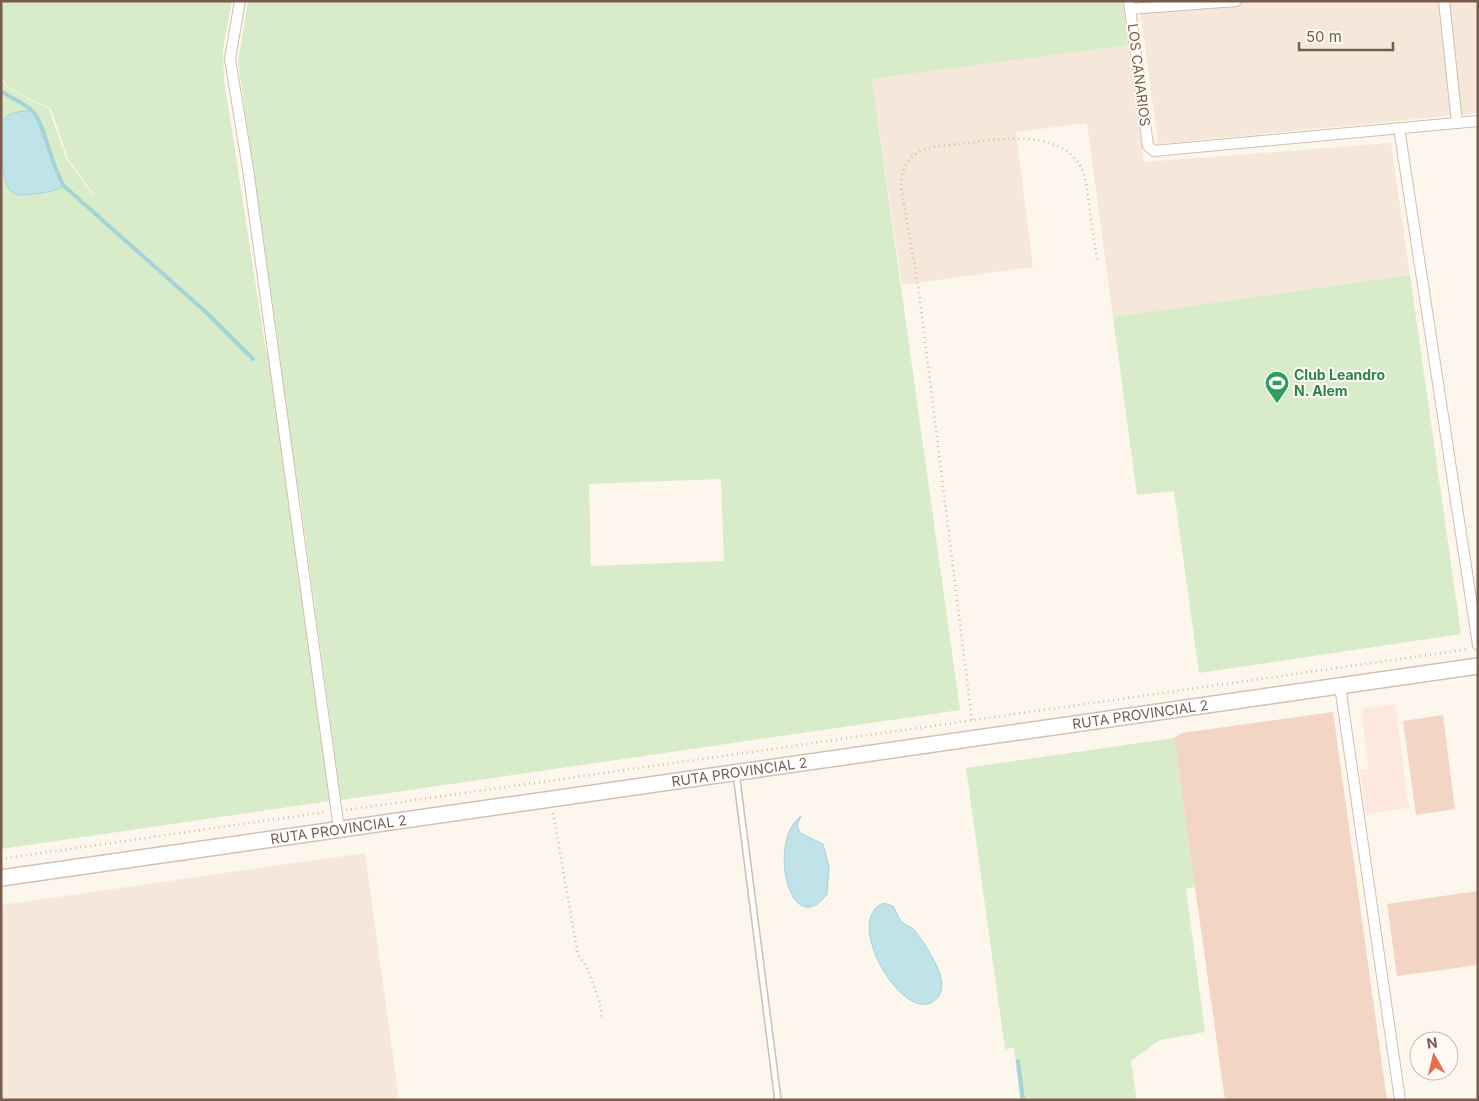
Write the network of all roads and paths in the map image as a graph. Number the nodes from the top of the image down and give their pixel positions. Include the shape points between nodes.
1 (240, 1) edge
2 (1236, 1) edge
3 (1444, 1) edge
4 (1130, 5) edge
5 (1478, 121) edge
6 (1457, 123) junction
7 (1399, 128) junction
8 (1097, 260) dead end
9 (1478, 647) edge
10 (1478, 666) edge
11 (1340, 686) junction
12 (972, 720) junction
13 (976, 738) junction
14 (736, 773) junction
15 (551, 799) junction
16 (337, 811) junction
17 (339, 830) junction
18 (1, 859) edge
19 (1, 878) edge
20 (602, 1019) dead end
21 (778, 1100) edge
22 (1400, 1100) edge

1 - 16 street via 230,68 248,169
2 - 4 street
3 - 6 street
4 - 7 street, LOS CANARIOS via 1150,150
5 - 6 street
6 - 7 street
7 - 9 street
8 - 12 path via 1082,166 1067,151 1028,139 1009,137 928,148 912,157 905,167 901,187 918,285
9 - 12 path
10 - 11 main road, RUTA PROVINCIAL 2
11 - 13 main road, RUTA PROVINCIAL 2
11 - 22 street
12 - 13 path
12 - 16 path
13 - 14 main road, RUTA PROVINCIAL 2
14 - 15 main road, RUTA PROVINCIAL 2
14 - 21 lane
15 - 17 main road, RUTA PROVINCIAL 2
15 - 20 path via 578,955 587,967 600,1002
16 - 17 street
16 - 18 path
17 - 19 main road, RUTA PROVINCIAL 2

